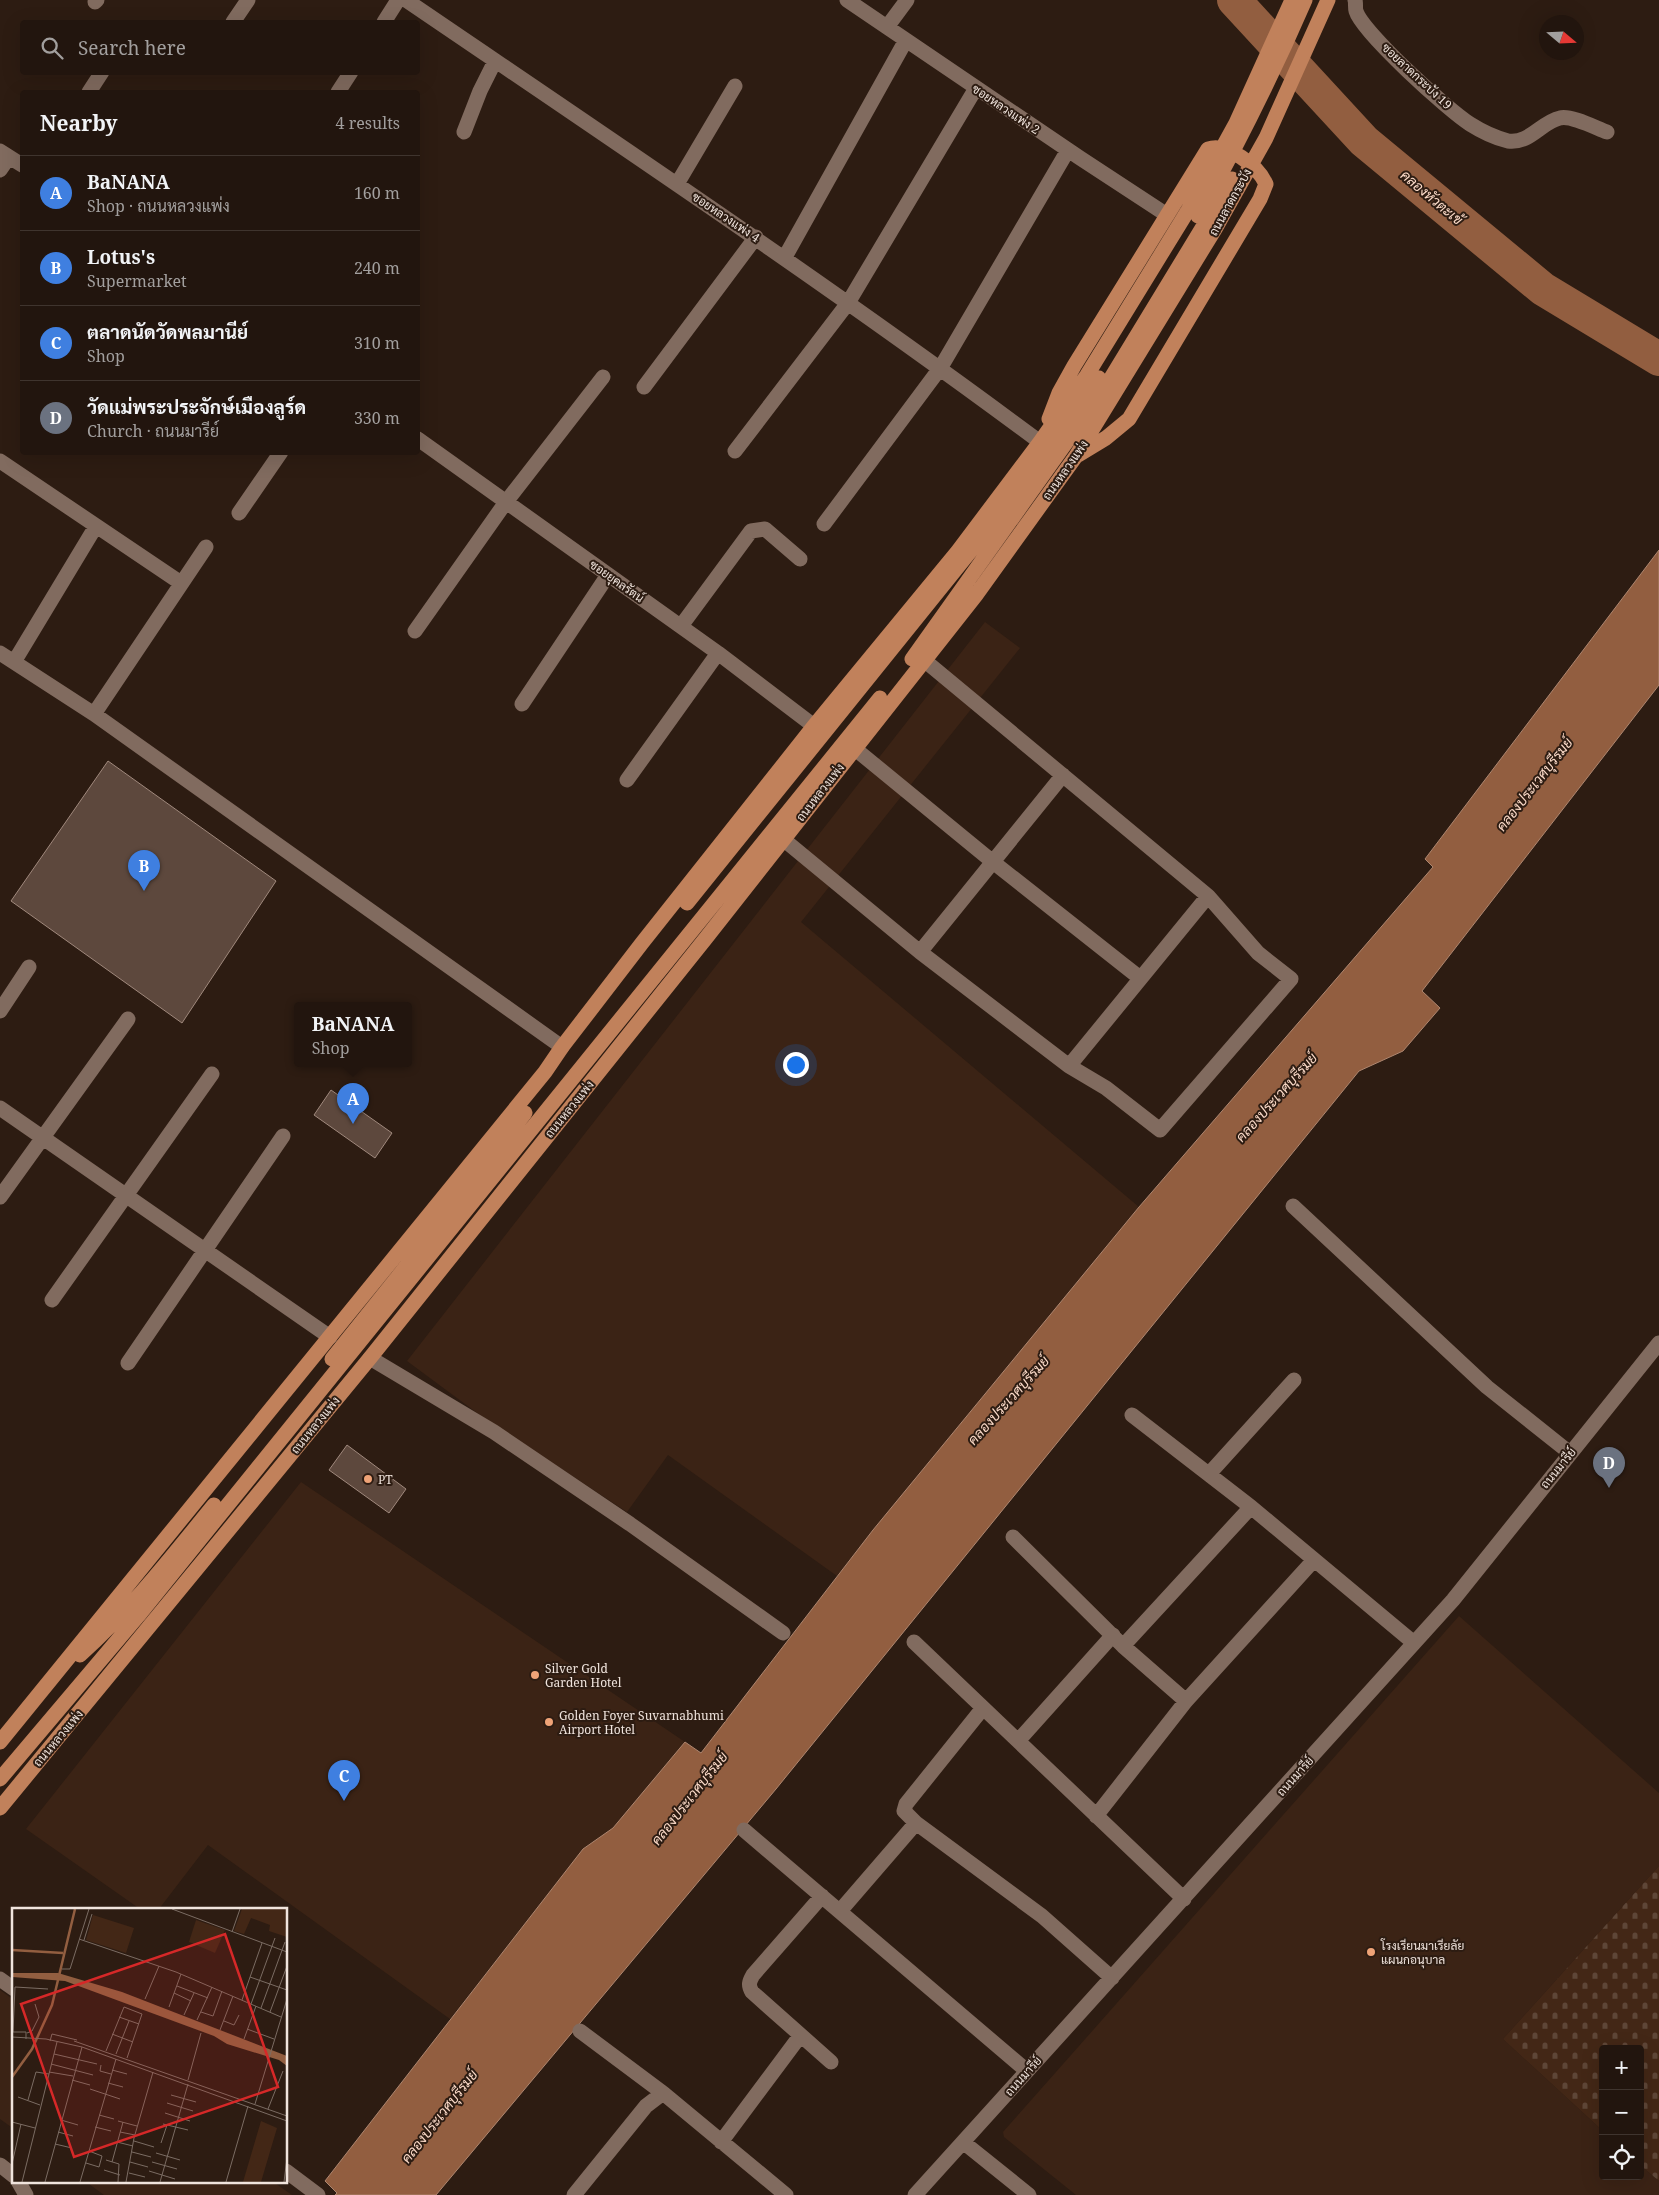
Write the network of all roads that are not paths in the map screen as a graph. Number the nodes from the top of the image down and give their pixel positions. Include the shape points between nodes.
1 (248, 0) edge
2 (398, 0) edge
3 (406, 0) edge
4 (847, 0) edge
5 (906, 0) edge
6 (1292, 0) edge
7 (1305, 0) edge
8 (1318, 0) edge
9 (1328, 0) edge
10 (1355, 0) edge
11 (234, 20) edge
12 (385, 20) edge
13 (887, 27) junction
14 (906, 40) junction
15 (496, 61) junction
16 (100, 75) edge
17 (349, 75) edge
18 (735, 86) dead end
19 (976, 88) junction
20 (90, 90) edge
21 (339, 90) edge
22 (464, 132) dead end
23 (1607, 132) dead end
24 (1068, 150) junction
25 (4, 154) edge
26 (20, 164) edge
27 (0, 170) edge
28 (676, 184) junction
29 (1167, 215) junction
30 (756, 237) junction
31 (785, 257) junction
32 (848, 303) junction
33 (941, 367) junction
34 (603, 377) dead end
35 (644, 387) dead end
36 (1114, 394) joint
37 (420, 440) edge
38 (1041, 440) junction
39 (735, 451) dead end
40 (279, 455) edge
41 (1076, 456) junction
42 (1, 465) edge
43 (506, 502) junction
44 (239, 513) dead end
45 (824, 524) dead end
46 (96, 526) junction
47 (206, 547) dead end
48 (800, 559) dead end
49 (608, 575) junction
50 (181, 583) junction
51 (681, 626) junction
52 (415, 631) dead end
53 (0, 653) edge
54 (718, 653) junction
55 (924, 660) junction
56 (14, 662) junction
57 (522, 704) dead end
58 (94, 714) junction
59 (814, 726) junction
60 (854, 748) junction
61 (1063, 775) junction
62 (626, 780) dead end
63 (783, 839) junction
64 (993, 862) junction
65 (1208, 896) junction
66 (920, 952) junction
67 (29, 967) dead end
68 (1140, 978) junction
69 (2, 1002) edge
70 (128, 1019) dead end
71 (562, 1046) junction
72 (1069, 1066) junction
73 (212, 1074) dead end
74 (0, 1108) edge
75 (282, 1136) dead end
76 (44, 1138) junction
77 (127, 1195) junction
78 (0, 1197) edge
79 (1292, 1206) dead end
80 (205, 1249) junction
81 (52, 1300) dead end
82 (330, 1337) junction
83 (1659, 1343) edge
84 (370, 1358) junction
85 (128, 1363) dead end
86 (1294, 1380) dead end
87 (1132, 1415) dead end
88 (1570, 1453) junction
89 (1209, 1474) junction
90 (1251, 1507) junction
91 (1012, 1537) dead end
92 (1314, 1560) junction
93 (783, 1633) dead end
94 (1118, 1641) junction
95 (914, 1642) dead end
96 (1414, 1643) junction
97 (46, 1685) junction
98 (1186, 1701) junction
99 (983, 1708) junction
100 (1018, 1741) junction
101 (0, 1742) edge
102 (0, 1779) edge
103 (0, 1808) edge
104 (1096, 1816) junction
105 (916, 1823) junction
106 (744, 1830) dead end
107 (822, 1896) junction
108 (1184, 1899) junction
109 (840, 1911) junction
110 (1112, 1978) junction
111 (0, 1979) edge
112 (12, 1987) edge
113 (580, 2031) dead end
114 (800, 2036) junction
115 (831, 2062) dead end
116 (1028, 2072) junction
117 (662, 2093) junction
118 (721, 2142) junction
119 (963, 2142) junction
120 (0, 2165) edge
121 (288, 2172) edge
122 (12, 2174) edge
123 (19, 2182) edge
124 (768, 2189) edge
125 (26, 2195) edge
126 (318, 2195) edge
127 (574, 2195) edge
128 (786, 2195) edge
129 (915, 2195) edge
130 (1029, 2195) edge

1 - 11 street
2 - 12 street
3 - 15 street, ซอยหลวงแพ่ง 4
4 - 13 street, ซอยหลวงแพ่ง 2
5 - 13 street
6 - 38 main road via 1236,123 1187,212 1087,375
7 - 97 main road via 1228,162 1180,249 1102,374 1018,492 688,902 413,1258 211,1509 114,1624
8 - 102 main road via 1276,96 1234,176 1105,388 916,654 144,1608
9 - 36 main road, ถนนลาดกระบัง via 1266,138 1215,229
10 - 23 street, ซอยลาดกระบัง 19 via 1356,12 1371,33 1439,100 1470,124 1497,137 1515,141 1527,138 1560,118
13 - 14 street, ซอยหลวงแพ่ง 2
14 - 19 street, ซอยหลวงแพ่ง 2
14 - 31 street
15 - 22 street
15 - 28 street, ซอยหลวงแพ่ง 4
16 - 20 street
17 - 21 street
18 - 28 street
19 - 24 street, ซอยหลวงแพ่ง 2
19 - 32 street
24 - 29 street, ซอยหลวงแพ่ง 2
24 - 33 street
25 - 26 street
25 - 27 street
28 - 30 street, ซอยหลวงแพ่ง 4
29 - 38 main road via 1074,366 1059,393
29 - 41 main road via 1208,149 1215,146 1223,147 1252,165 1262,174 1266,184 1129,419
30 - 31 street, ซอยหลวงแพ่ง 4
30 - 35 street
31 - 32 street, ซอยหลวงแพ่ง 4
32 - 33 street, ซอยหลวงแพ่ง 4
32 - 39 street
33 - 38 street, ซอยหลวงแพ่ง 4
33 - 45 street
34 - 43 street
36 - 41 main road, ถนนหลวงแพ่ง
37 - 43 street, ซอยยุคลรัตน์
38 - 59 main road via 958,551
40 - 44 street
41 - 55 main road, ถนนหลวงแพ่ง via 976,595
42 - 46 street
43 - 49 street, ซอยยุคลรัตน์
43 - 52 street
46 - 50 street
46 - 56 street
47 - 50 street
48 - 51 street via 765,529 751,531
49 - 51 street, ซอยยุคลรัตน์
49 - 57 street
50 - 58 street
51 - 54 street, ซอยยุคลรัตน์
53 - 56 street
54 - 59 street, ซอยยุคลรัตน์
54 - 62 street
55 - 60 main road, ถนนหลวงแพ่ง
55 - 61 street
56 - 58 street
58 - 71 street
59 - 71 main road
60 - 63 main road, ถนนหลวงแพ่ง
60 - 64 street
61 - 64 street
61 - 65 street
63 - 66 street
63 - 84 main road, ถนนหลวงแพ่ง
64 - 66 street
64 - 68 street
65 - 68 street
65 - 72 street via 1258,954 1291,979 1160,1130 1106,1088
66 - 72 street
67 - 69 street
68 - 72 street
70 - 76 street
71 - 82 main road via 545,1072
73 - 77 street
74 - 76 street
75 - 80 street
76 - 77 street
76 - 78 street
77 - 80 street
77 - 81 street
79 - 88 street via 1487,1387
80 - 82 street
80 - 85 street
82 - 97 main road
83 - 88 street, ถนนมารีย์
84 - 93 street via 494,1432
84 - 103 main road, ถนนหลวงแพ่ง
86 - 89 street
87 - 89 street
88 - 96 street, ถนนมารีย์ via 1453,1600
89 - 90 street
90 - 92 street
90 - 94 street
91 - 94 street
92 - 96 street
92 - 98 street
94 - 98 street
94 - 100 street
95 - 99 street
96 - 108 street, ถนนมารีย์
97 - 101 main road
98 - 104 street
99 - 100 street
99 - 105 street via 906,1804 904,1810
100 - 104 street
104 - 108 street
105 - 109 street
105 - 110 street via 1042,1916
106 - 107 street
107 - 109 street
107 - 114 street via 749,1982 752,1992
108 - 110 street, ถนนมารีย์
109 - 116 street
110 - 116 street, ถนนมารีย์
111 - 112 street
113 - 117 street
114 - 115 street
114 - 118 street
116 - 119 street, ถนนมารีย์
117 - 118 street
117 - 127 street via 646,2106
118 - 124 street
119 - 129 street, ถนนมารีย์
119 - 130 street
120 - 122 street
121 - 126 street
123 - 125 street
124 - 128 street

